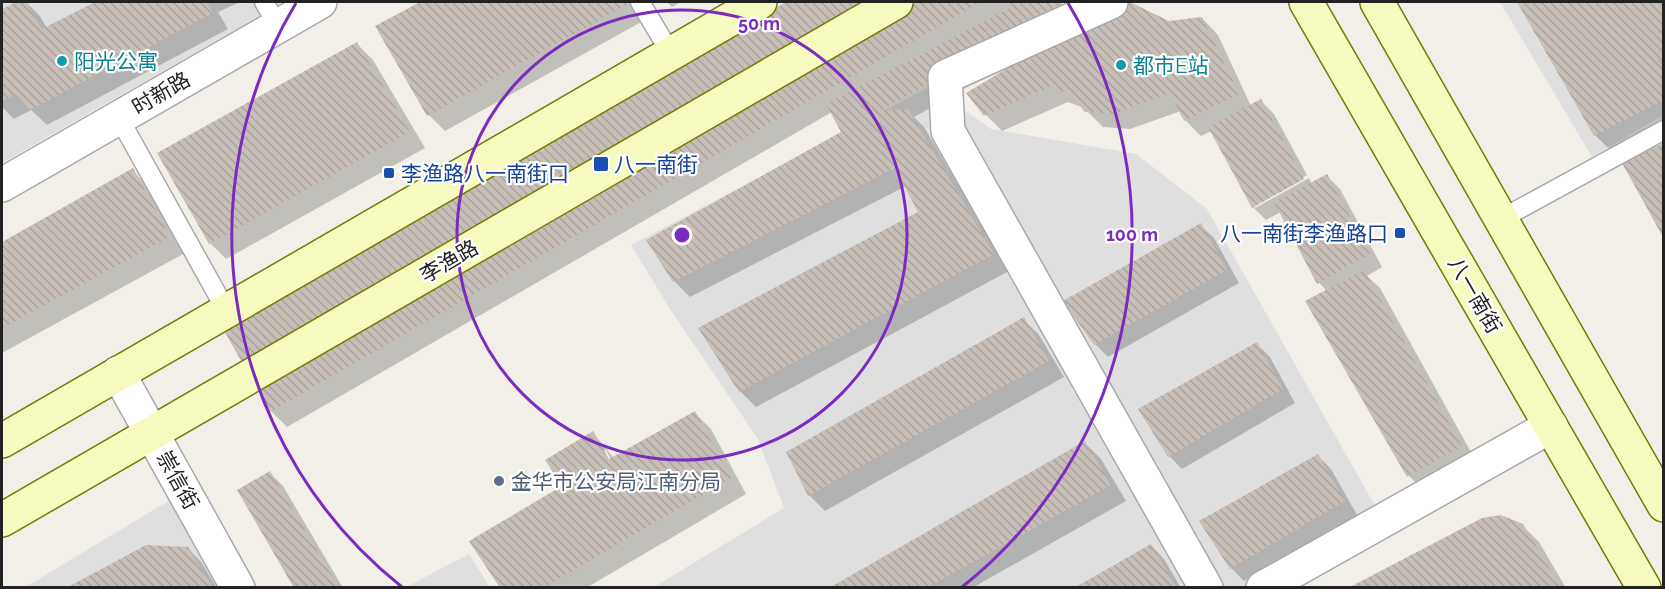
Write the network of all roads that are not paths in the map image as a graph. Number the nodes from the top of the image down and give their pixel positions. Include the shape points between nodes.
1 (320, 2) edge
2 (640, 2) edge
3 (760, 2) edge
4 (896, 2) edge
5 (1111, 2) edge
6 (1306, 2) edge
7 (1377, 2) edge
8 (271, 14) edge
9 (670, 52) junction
10 (118, 118) junction
11 (1664, 130) edge
12 (2, 185) edge
13 (1501, 219) junction
14 (226, 310) junction
15 (118, 373) junction
16 (1551, 426) junction
17 (152, 433) junction
18 (2, 441) edge
19 (1664, 505) edge
20 (2, 520) edge
21 (238, 588) edge
22 (1206, 588) edge
23 (1263, 588) edge
24 (1644, 588) edge

1 - 8 street, 时新路
2 - 9 lane
3 - 9 main road
4 - 17 main road, 李渔路
5 - 22 street via 945,77 948,131
6 - 16 main road, 八一南街
7 - 13 main road
8 - 10 street, 时新路
9 - 14 main road
10 - 12 street, 时新路
10 - 14 lane
11 - 13 lane
13 - 19 main road
14 - 15 main road
15 - 17 street, 崇信街
15 - 18 main road
16 - 23 street
16 - 24 main road, 八一南街
17 - 20 main road, 李渔路
17 - 21 street, 崇信街

